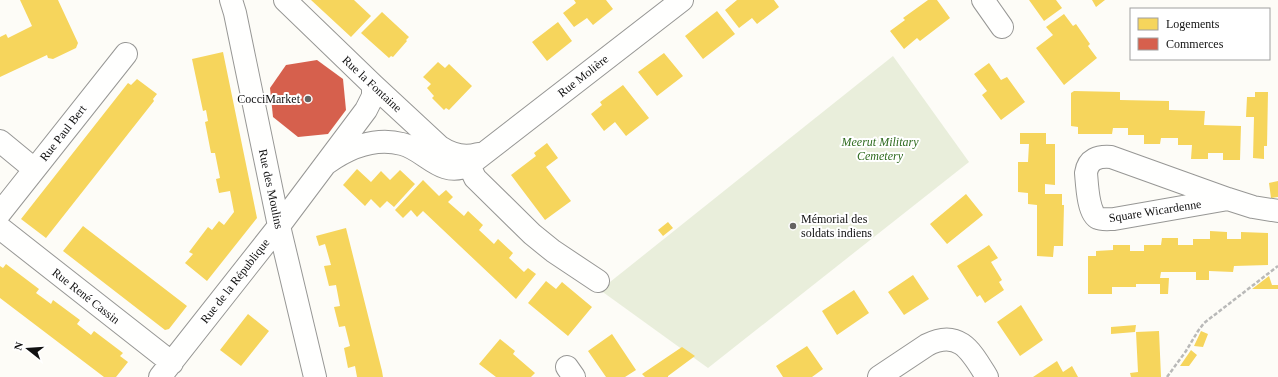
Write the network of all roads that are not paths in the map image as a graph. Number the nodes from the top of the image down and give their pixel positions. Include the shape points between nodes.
1 (285, 0) edge
2 (682, 0) edge
3 (983, 0) edge
4 (235, 3) edge
5 (1002, 27) dead end
6 (126, 54) dead end
7 (373, 85) junction
8 (0, 141) edge
9 (473, 158) junction
10 (327, 163) junction
11 (34, 169) junction
12 (1228, 199) junction
13 (1278, 211) edge
14 (0, 213) edge
15 (278, 226) junction
16 (0, 228) edge
17 (598, 281) dead end
18 (166, 370) edge
19 (315, 377) edge
20 (879, 377) edge
21 (987, 377) edge

1 - 7 street, Rue la Fontaine
2 - 9 street, Rue Molière
3 - 5 street
4 - 15 street, Rue des Moulins
6 - 11 street, Rue Paul Bert
7 - 9 street, Rue la Fontaine via 440,147 449,153
7 - 10 street, Rue de la République via 373,96 369,105
8 - 11 street
9 - 10 street via 464,167 455,169 443,167 398,143 376,142 358,146
9 - 17 street via 475,178 532,234
10 - 15 street, Rue de la République
11 - 14 street, Rue Paul Bert
12 - 12 street, Square Wicardenne via 1111,157 1094,159 1086,169 1091,209 1098,218 1114,219
12 - 13 street, Square Wicardenne
15 - 18 street, Rue de la République
15 - 19 street, Rue des Moulins
16 - 18 street, Rue René Cassin
20 - 21 street via 927,345 942,339 963,344

